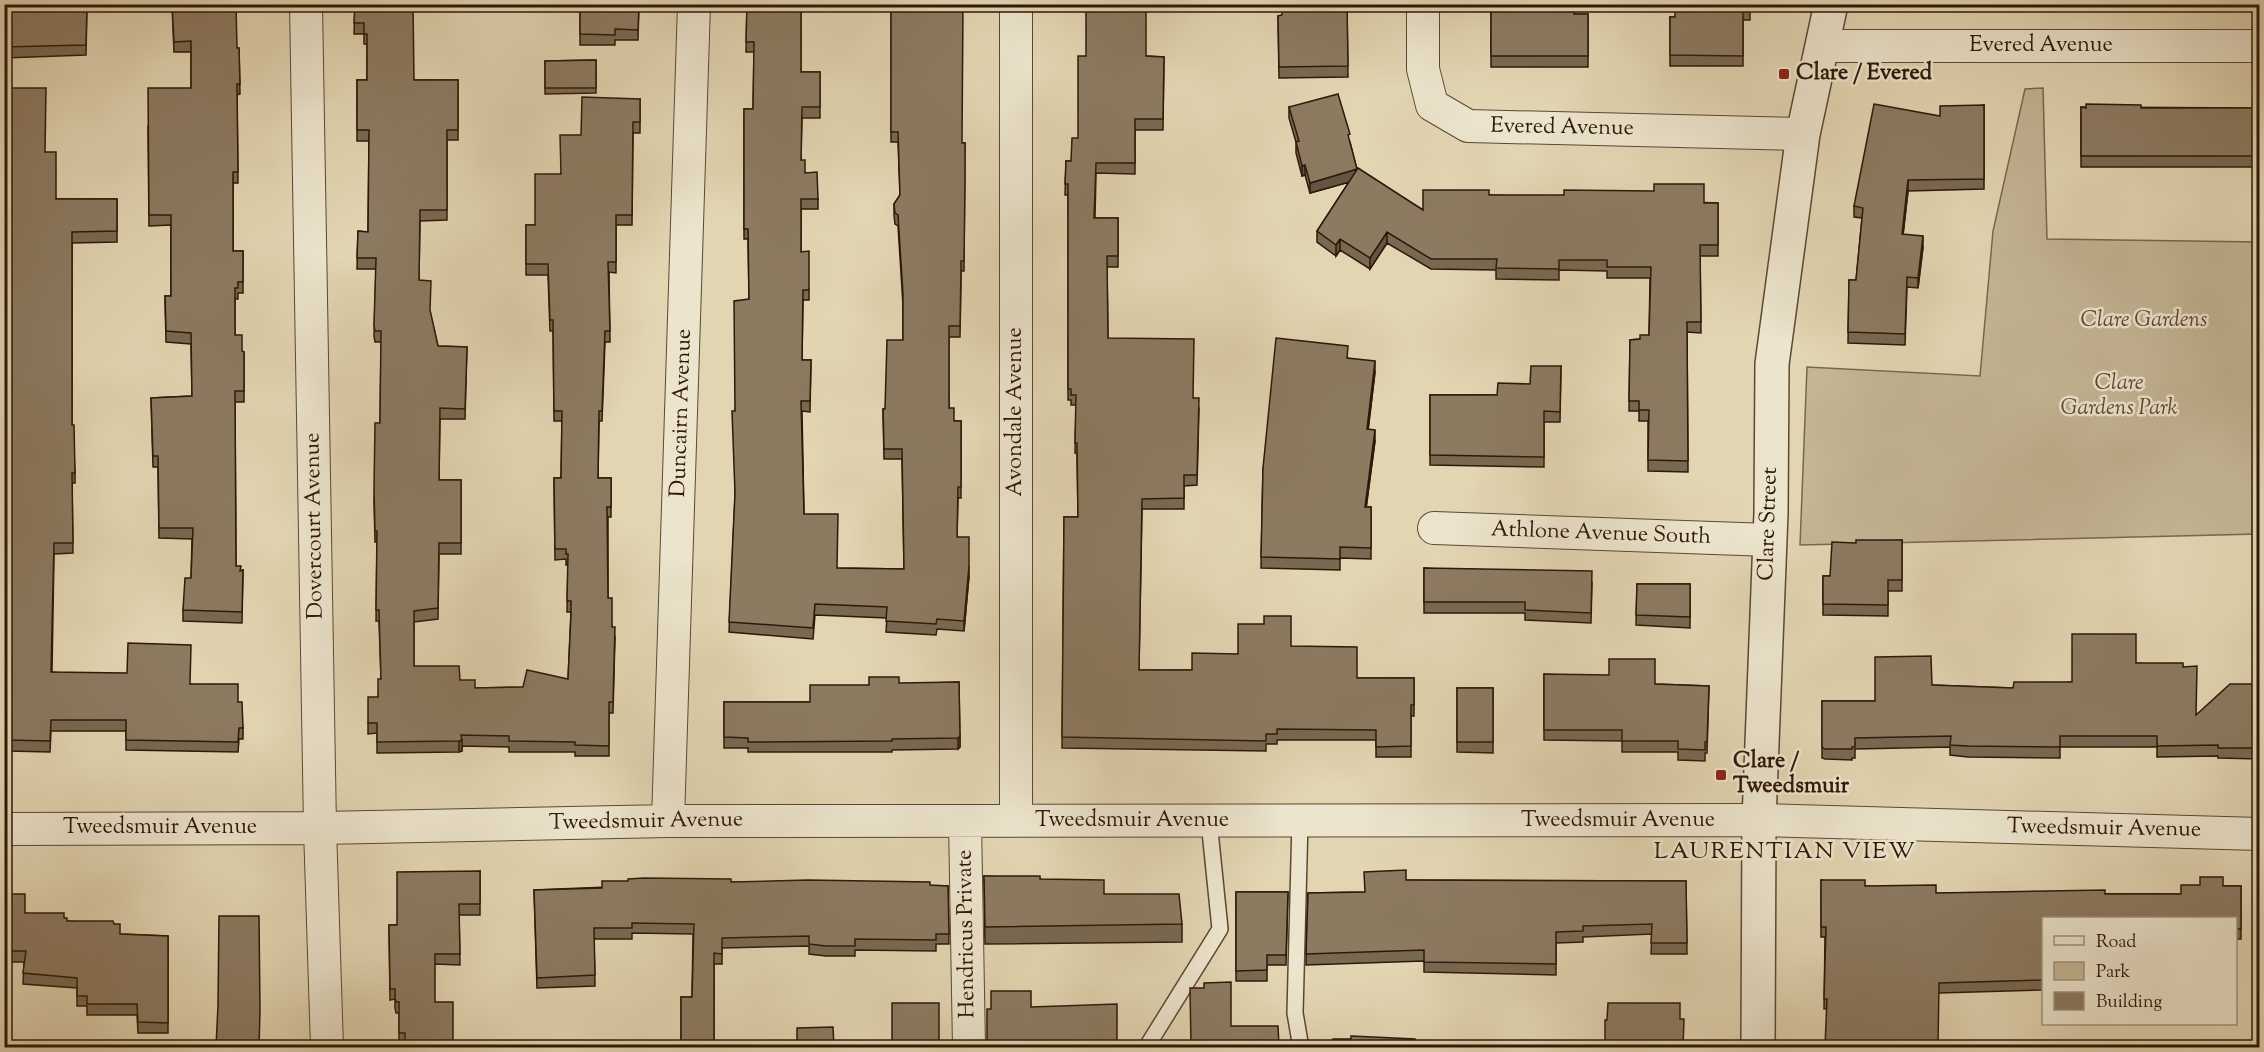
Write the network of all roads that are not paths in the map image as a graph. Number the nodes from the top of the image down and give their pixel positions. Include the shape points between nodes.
1 (306, 4) edge
2 (694, 4) edge
3 (1016, 4) edge
4 (1423, 4) edge
5 (1831, 4) edge
6 (1823, 46) junction
7 (2259, 46) edge
8 (1803, 134) junction
9 (1434, 528) dead end
10 (1769, 540) junction
11 (1016, 820) junction
12 (1209, 820) junction
13 (1759, 820) junction
14 (668, 821) junction
15 (965, 821) junction
16 (1300, 821) junction
17 (320, 828) junction
18 (4, 829) edge
19 (2259, 834) edge
20 (327, 1047) edge
21 (969, 1047) edge
22 (1146, 1047) edge
23 (1301, 1047) edge
24 (1758, 1047) edge

1 - 17 street, Dovercourt Avenue
2 - 14 street, Duncairn Avenue
3 - 11 street, Avondale Avenue
4 - 8 street, Evered Avenue via 1423,69 1432,105 1466,125
5 - 6 street, Clare Street
6 - 7 street, Evered Avenue
6 - 8 street, Clare Street
8 - 10 street, Clare Street via 1772,364
9 - 10 street, Athlone Avenue South
10 - 13 street, Clare Street
11 - 12 street, Tweedsmuir Avenue
11 - 15 street, Tweedsmuir Avenue
12 - 16 street, Tweedsmuir Avenue
12 - 22 lane via 1220,929
13 - 16 street, Tweedsmuir Avenue
13 - 19 street, Tweedsmuir Avenue
13 - 24 street, Clare Street
14 - 15 street, Tweedsmuir Avenue
14 - 17 street, Tweedsmuir Avenue
15 - 21 street, Hendricus Private
16 - 23 lane via 1295,1013
17 - 18 street, Tweedsmuir Avenue
17 - 20 street, Dovercourt Avenue

